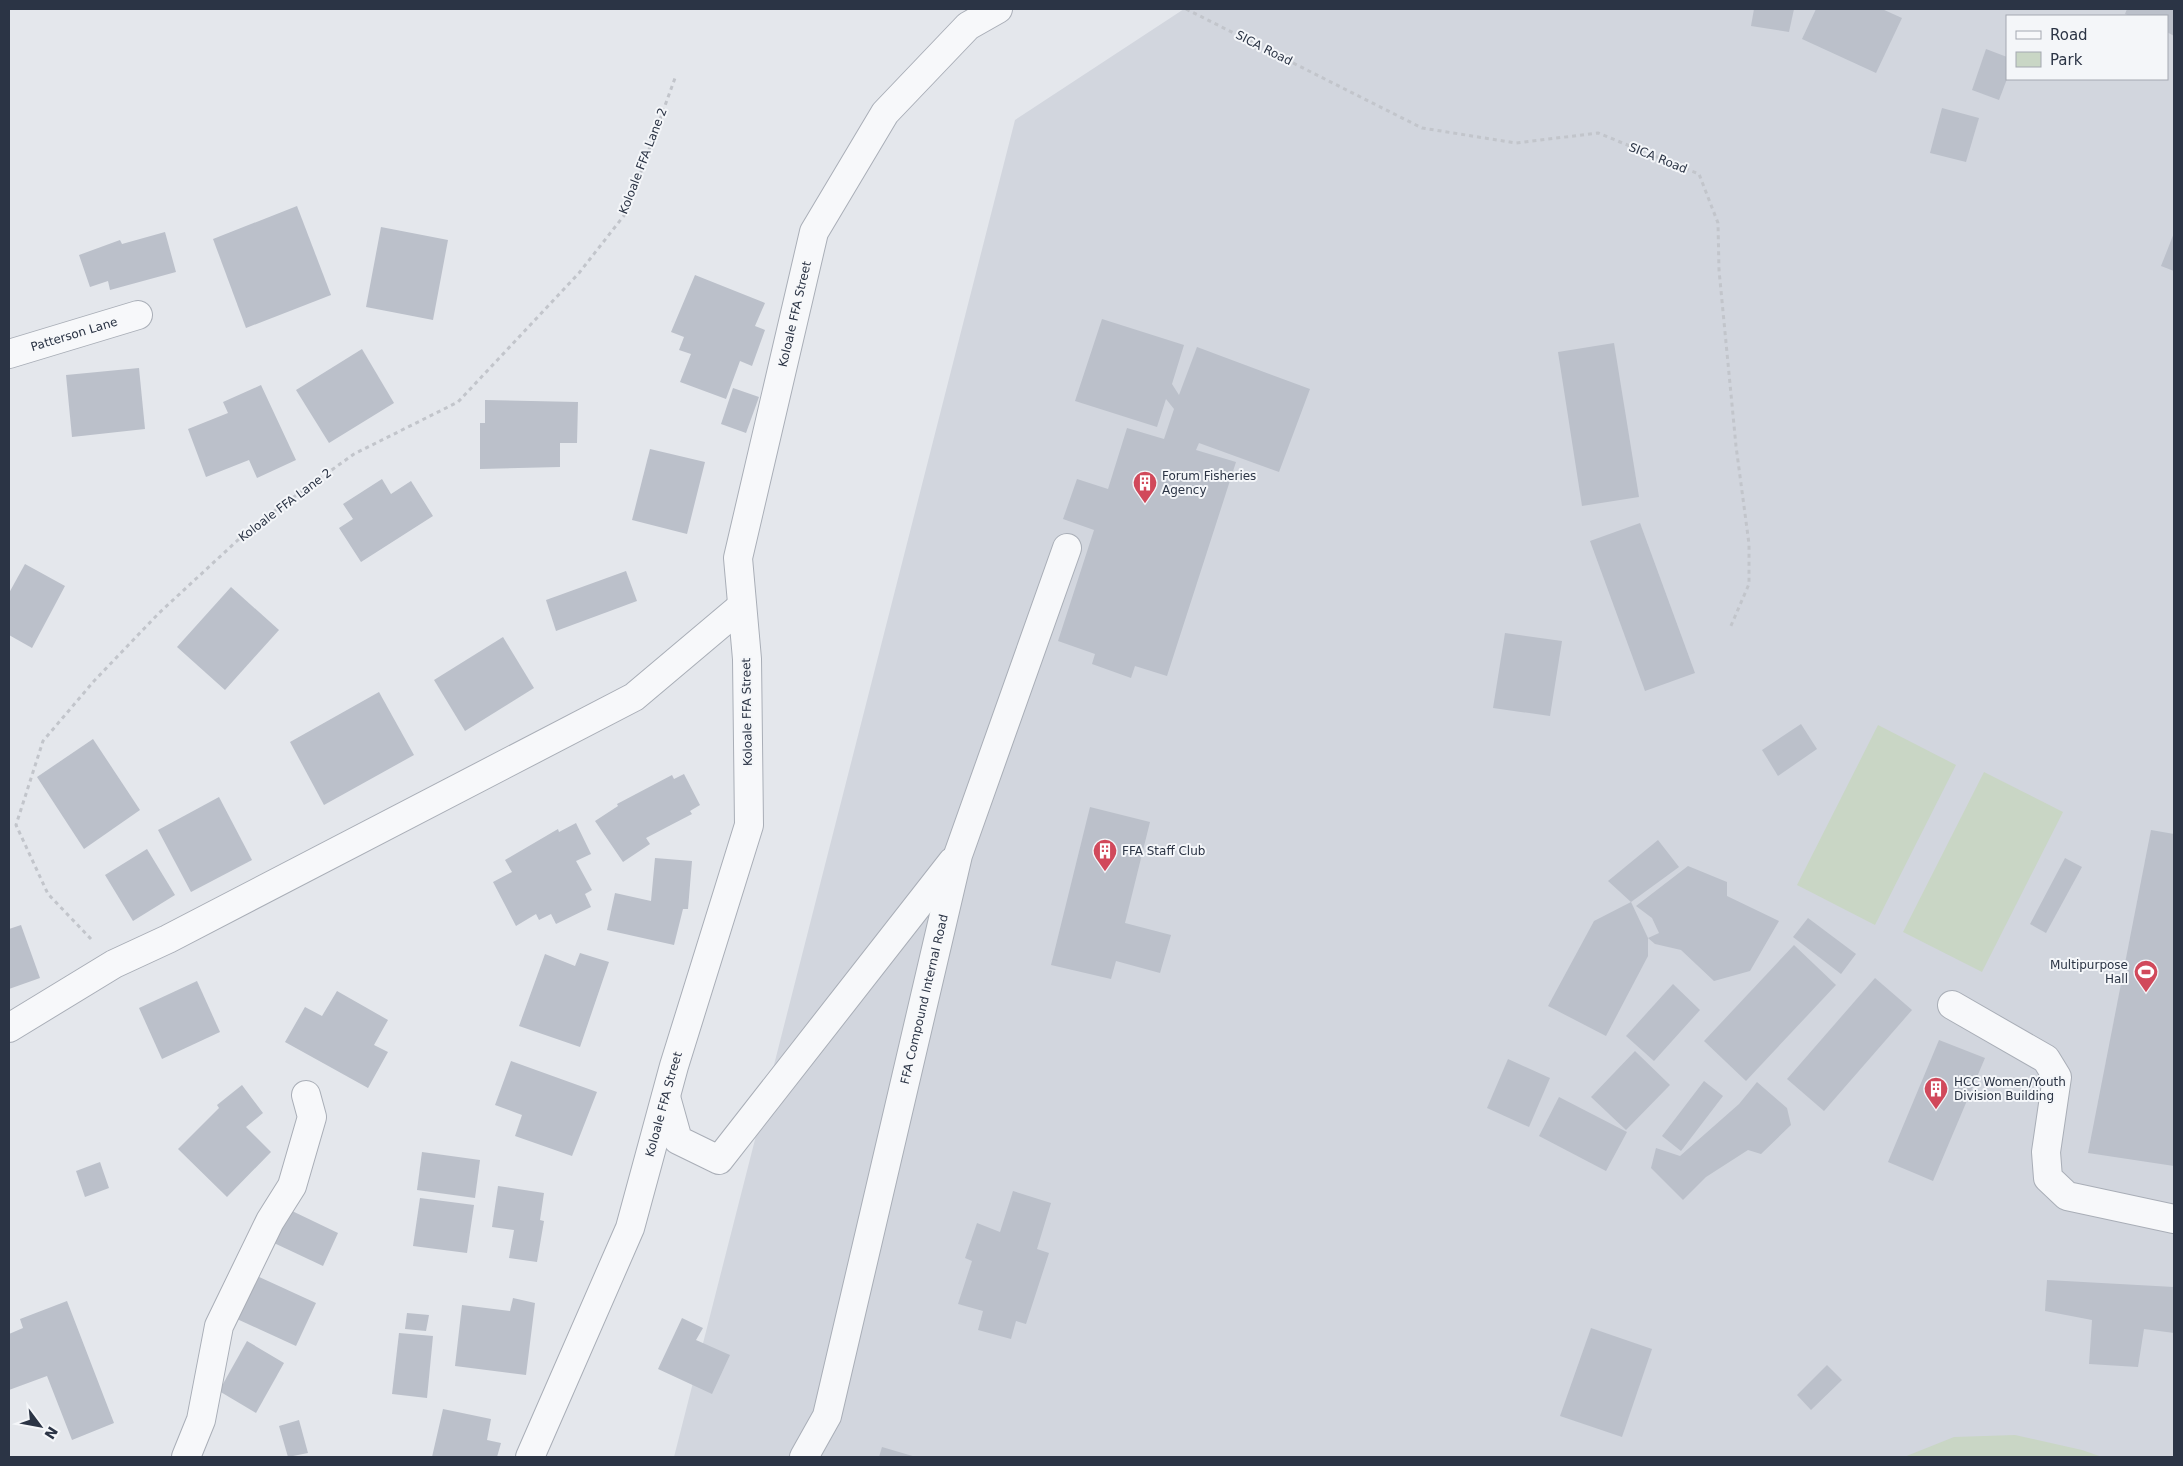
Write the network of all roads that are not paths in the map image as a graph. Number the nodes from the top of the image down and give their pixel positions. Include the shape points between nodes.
1 (998, 9) edge
2 (138, 315) dead end
3 (9, 354) edge
4 (1067, 548) dead end
5 (742, 606) junction
6 (958, 855) junction
7 (1952, 1005) dead end
8 (9, 1028) edge
9 (306, 1095) dead end
10 (666, 1097) junction
11 (2174, 1219) edge
12 (186, 1457) edge
13 (530, 1457) edge
14 (804, 1457) edge

1 - 5 street, Koloale FFA Street via 968,26 885,112 814,232 738,558
2 - 3 street, Patterson Lane
4 - 6 street, FFA Compound Internal Road
5 - 8 street via 634,697 114,964
5 - 10 street, Koloale FFA Street via 747,659 749,825
6 - 10 street via 719,1160 678,1140
6 - 14 street, FFA Compound Internal Road via 827,1416
7 - 11 street via 2046,1059 2057,1077 2046,1152 2048,1178 2067,1196
9 - 12 street via 312,1117 292,1186 270,1221 219,1326 201,1420
10 - 13 street, Koloale FFA Street via 630,1228

